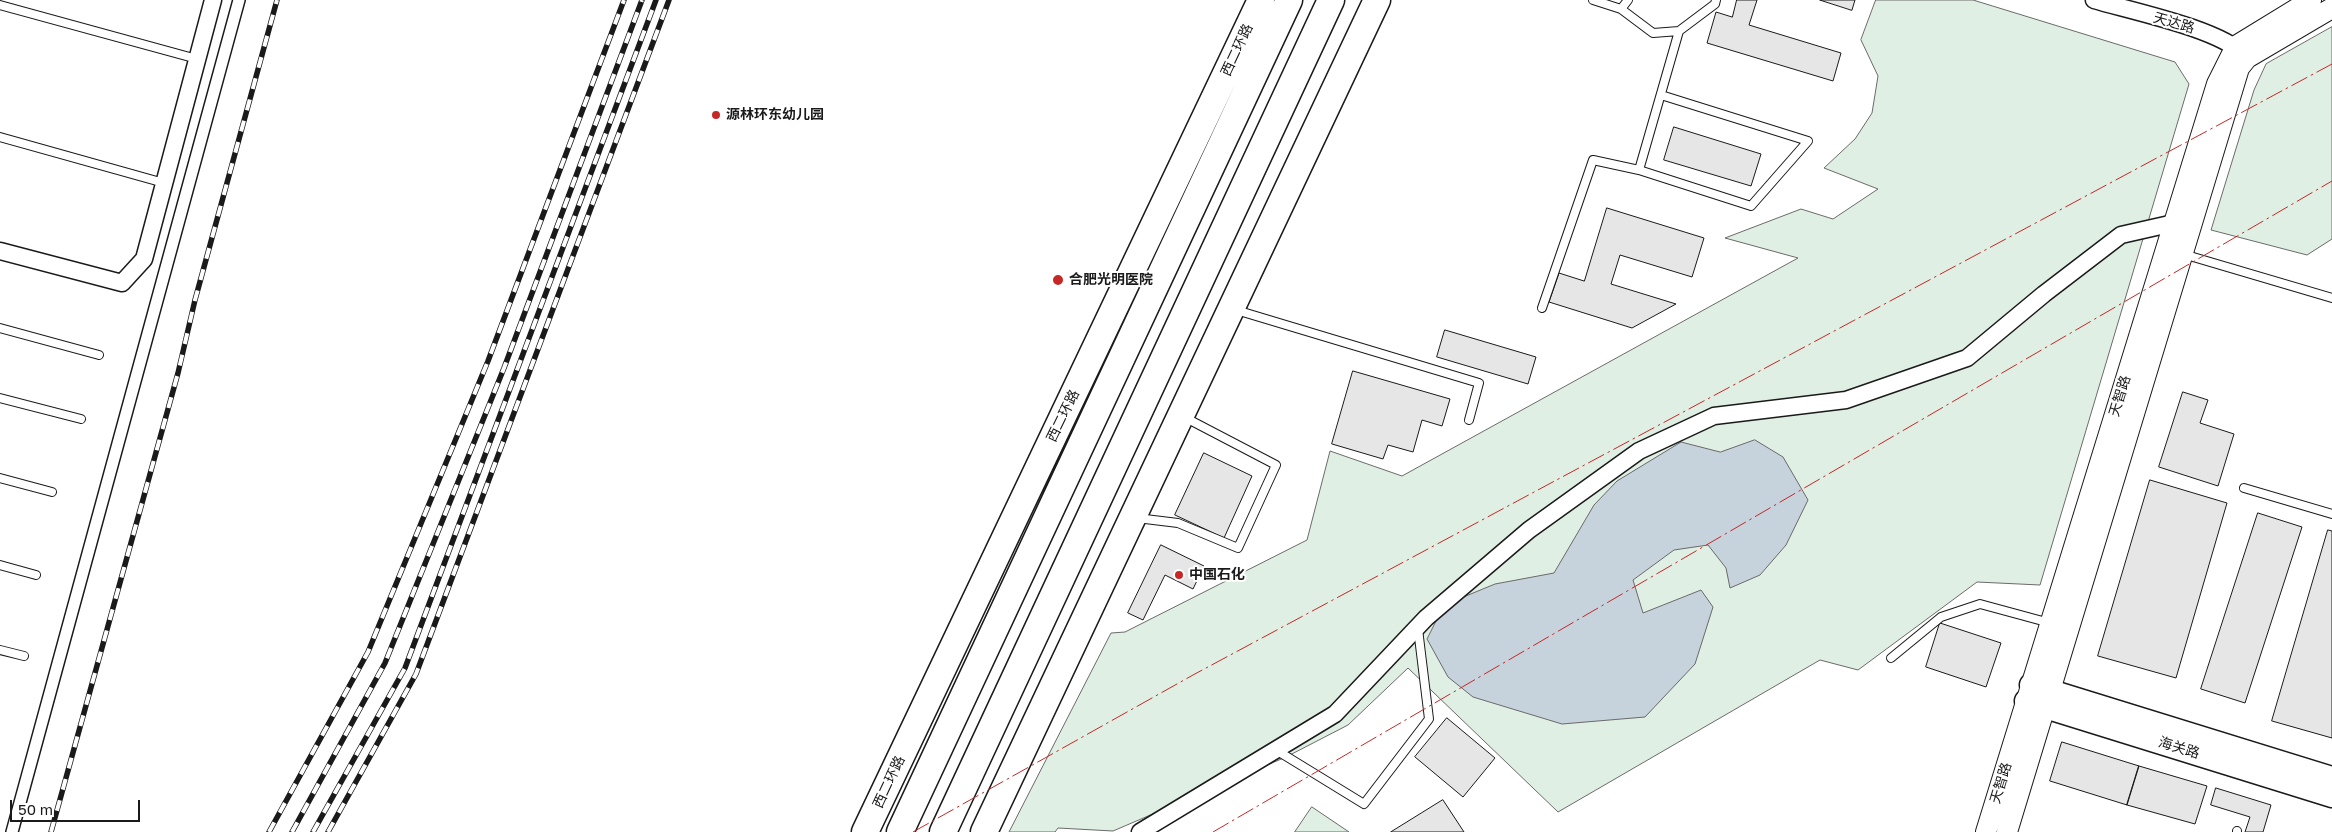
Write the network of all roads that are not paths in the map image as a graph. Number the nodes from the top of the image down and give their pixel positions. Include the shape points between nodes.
1 (213, 0) edge
2 (239, 0) edge
3 (1261, 0) edge
4 (1289, 0) edge
5 (1331, 0) edge
6 (1377, 0) edge
7 (1593, 0) edge
8 (1628, 0) edge
9 (1716, 0) edge
10 (2094, 0) edge
11 (2311, 0) edge
12 (0, 5) edge
13 (1621, 8) junction
14 (2332, 8) edge
15 (1679, 31) junction
16 (2241, 52) junction
17 (197, 59) junction
18 (1661, 95) junction
19 (0, 137) edge
20 (1639, 170) junction
21 (164, 183) junction
22 (2174, 223) junction
23 (0, 251) edge
24 (2174, 252) junction
25 (2332, 298) edge
26 (1542, 308) dead end
27 (1231, 309) junction
28 (0, 328) edge
29 (100, 355) dead end
30 (0, 398) edge
31 (1181, 416) junction
32 (81, 419) dead end
33 (1469, 420) dead end
34 (0, 478) edge
35 (2244, 488) dead end
36 (52, 492) dead end
37 (2332, 514) edge
38 (1133, 518) junction
39 (0, 565) edge
40 (36, 575) dead end
41 (2050, 623) junction
42 (1417, 627) junction
43 (0, 650) edge
44 (24, 656) dead end
45 (1891, 658) dead end
46 (2038, 696) junction
47 (1276, 750) junction
48 (2332, 778) edge
49 (2332, 796) edge
50 (1993, 830) edge
51 (12, 832) edge
52 (865, 832) edge
53 (900, 832) edge
54 (943, 832) edge
55 (984, 832) edge
56 (1140, 832) edge

1 - 17 street
2 - 51 street
3 - 52 highway, 西二环路
4 - 53 highway, 西二环路
5 - 54 highway
6 - 27 highway
7 - 13 lane
8 - 13 lane
9 - 15 lane
10 - 16 street, 天达路 via 2217,36
11 - 16 street
12 - 17 lane
13 - 15 lane via 1652,32
14 - 16 street
15 - 18 lane
16 - 22 street, 天智路 via 2217,84
16 - 24 street, 天智路 via 2239,68
17 - 21 street
18 - 20 lane
18 - 20 lane via 1808,141 1751,206
19 - 21 lane
20 - 26 lane via 1593,160
21 - 23 street via 144,258 122,282
22 - 24 street, 天智路
22 - 42 street via 2121,235 1967,358 1846,400 1714,416 1639,451 1529,530
24 - 25 lane
24 - 41 street, 天智路
24 - 46 street, 天智路
27 - 31 highway
27 - 33 lane via 1479,383
28 - 29 lane
30 - 32 lane
31 - 38 highway
31 - 38 lane via 1276,465 1238,548 1178,523
34 - 36 lane
35 - 37 lane
38 - 55 highway
39 - 40 lane
41 - 45 lane via 1980,604 1941,617
41 - 46 street, 天智路
42 - 47 street via 1335,714
42 - 47 lane via 1429,719 1364,804
43 - 44 lane
46 - 48 main road, 海关路
46 - 49 main road, 海关路
46 - 50 street, 天智路
47 - 56 street

